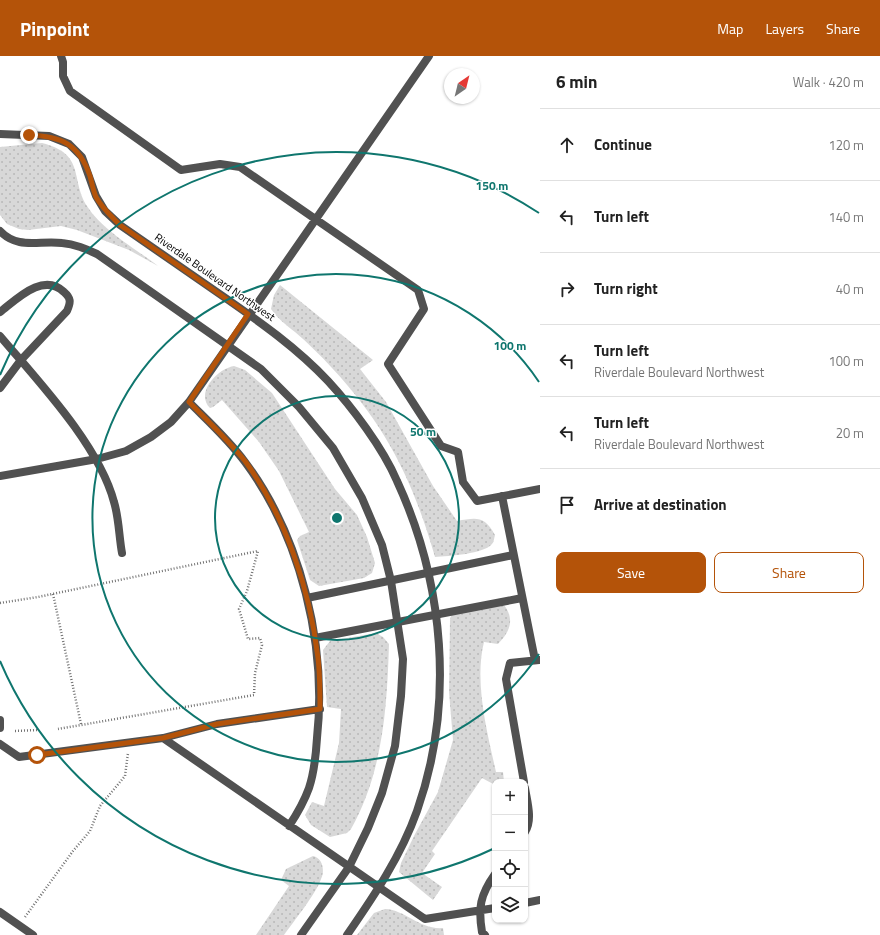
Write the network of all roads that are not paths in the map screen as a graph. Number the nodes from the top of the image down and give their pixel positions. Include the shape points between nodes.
1 (60, 56) edge
2 (429, 56) edge
3 (0, 134) edge
4 (315, 219) junction
5 (0, 232) edge
6 (0, 312) edge
7 (248, 314) junction
8 (0, 336) edge
9 (227, 346) junction
10 (21, 360) junction
11 (0, 388) edge
12 (189, 402) junction
13 (97, 459) junction
14 (0, 476) edge
15 (540, 489) edge
16 (502, 496) junction
17 (122, 553) dead end
18 (513, 555) junction
19 (428, 573) junction
20 (391, 581) junction
21 (307, 598) junction
22 (522, 598) junction
23 (436, 616) junction
24 (398, 622) junction
25 (315, 638) junction
26 (538, 660) edge
27 (320, 709) junction
28 (0, 720) edge
29 (0, 728) edge
30 (163, 738) junction
31 (0, 744) edge
32 (523, 779) edge
33 (528, 804) edge
34 (290, 826) junction
35 (528, 828) edge
36 (349, 866) junction
37 (492, 878) edge
38 (379, 888) junction
39 (540, 900) edge
40 (528, 902) edge
41 (492, 909) edge
42 (478, 911) junction
43 (0, 912) edge
44 (33, 935) edge
45 (301, 935) edge
46 (347, 935) edge
47 (485, 935) edge

1 - 4 street via 64,62 63,76 70,91 181,170 220,164 240,166
2 - 4 street
3 - 7 street, Riverdale Boulevard Northwest via 49,136 69,144 82,156 96,196 105,211 120,225
4 - 7 street
4 - 16 street via 418,290 424,309 388,364 441,446 458,452 463,482 477,501
5 - 9 street via 22,244 61,243 80,246 97,254
6 - 10 street via 29,291 43,285 54,285 69,297 71,303 67,310
7 - 9 street
7 - 19 street, Riverdale Boulevard Northwest via 281,337 328,381 364,426 397,478 419,534
8 - 10 street
9 - 12 street
9 - 20 street via 261,369 300,407 333,448 362,498 382,545
10 - 11 street
10 - 13 street
12 - 13 street via 171,422 151,437 126,450
12 - 21 street via 221,433 245,462 270,503 289,543
13 - 14 street
13 - 17 street via 114,502
15 - 16 street
16 - 18 street
18 - 19 street
18 - 22 street
19 - 20 street
19 - 23 street, Riverdale Boulevard Northwest
20 - 21 street
20 - 24 street
21 - 25 street
22 - 23 street
22 - 26 street
23 - 24 street
23 - 38 street, Riverdale Boulevard Northwest via 441,655 440,702 432,755 417,810 402,847
24 - 25 street
24 - 36 street via 403,659 395,746 382,793
25 - 27 street
26 - 32 street via 510,663 506,679
27 - 30 street via 217,724
27 - 34 street via 309,787 302,806
28 - 29 street
30 - 31 street via 19,757
30 - 34 street
33 - 35 street
34 - 36 street
36 - 38 street
36 - 45 street
37 - 42 street
38 - 42 street via 425,919
38 - 46 street, Riverdale Boulevard Northwest
39 - 40 street
41 - 42 street
42 - 47 street via 482,932
43 - 44 street

